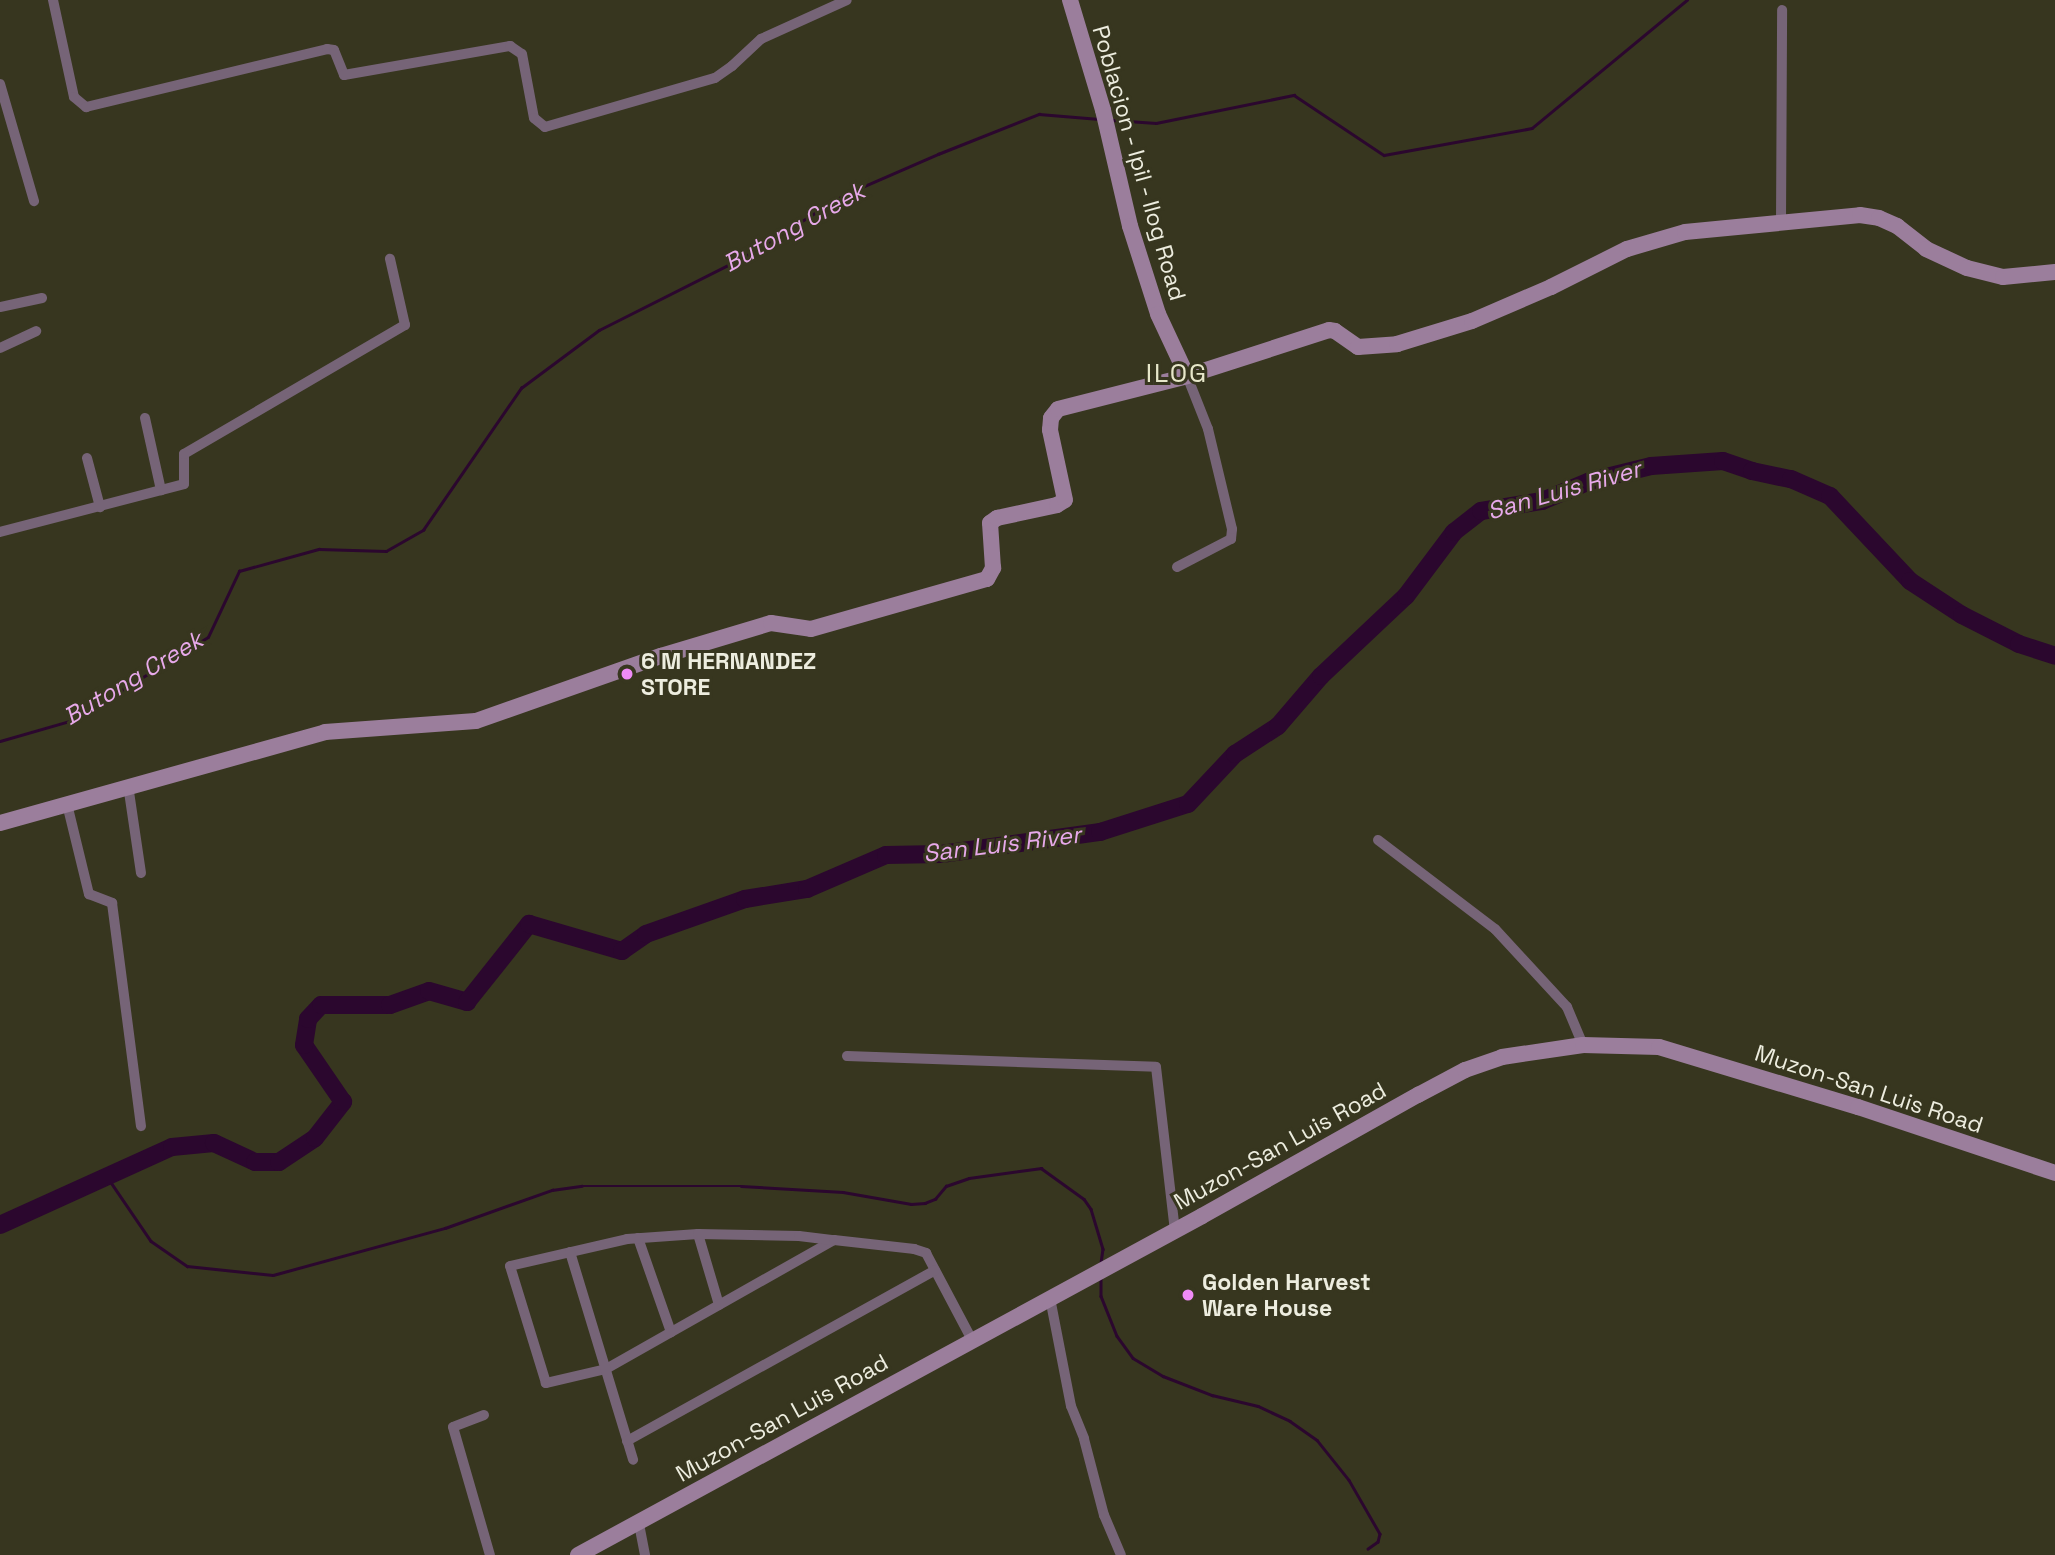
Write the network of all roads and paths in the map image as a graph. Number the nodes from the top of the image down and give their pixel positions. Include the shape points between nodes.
1 (53, 0) edge
2 (847, 0) edge
3 (1070, 0) edge
4 (1782, 10) dead end
5 (0, 84) edge
6 (34, 201) dead end
7 (1781, 223) junction
8 (390, 258) dead end
9 (2055, 272) edge
10 (41, 298) dead end
11 (0, 307) edge
12 (36, 331) dead end
13 (0, 348) edge
14 (1187, 376) junction
15 (145, 418) dead end
16 (87, 458) dead end
17 (161, 490) junction
18 (100, 507) junction
19 (0, 532) edge
20 (1177, 567) dead end
21 (128, 786) junction
22 (67, 804) junction
23 (0, 823) edge
24 (1378, 840) dead end
25 (141, 873) dead end
26 (1583, 1045) junction
27 (847, 1056) dead end
28 (141, 1126) dead end
29 (2055, 1173) edge
30 (1175, 1231) junction
31 (698, 1234) junction
32 (799, 1236) junction
33 (638, 1238) junction
34 (834, 1240) junction
35 (570, 1252) junction
36 (809, 1254) junction
37 (935, 1270) junction
38 (1050, 1298) junction
39 (719, 1305) junction
40 (671, 1332) junction
41 (972, 1340) junction
42 (606, 1369) junction
43 (484, 1415) dead end
44 (627, 1441) junction
45 (633, 1460) dead end
46 (639, 1524) junction
47 (490, 1555) edge
48 (579, 1555) edge
49 (645, 1555) edge
50 (1121, 1555) edge

1 - 2 street via 75,97 86,107 327,49 334,50 344,75 510,46 522,54 534,118 545,127 715,78 761,39
3 - 14 street, Poblacion - Ipil - Ilog Road via 1130,226 1155,305
4 - 7 street
5 - 6 street
7 - 9 street via 1860,215 1879,218 1945,260 1967,268 2003,277
7 - 14 street via 1685,232 1628,249 1472,321 1397,344 1358,347 1329,330
8 - 17 street via 405,325 184,454 184,484
10 - 11 street
12 - 13 street
14 - 20 street via 1208,429 1232,529 1231,539
14 - 21 street via 1058,409 1050,430 1065,500 990,523 993,568 987,579 811,629 771,623 476,721 325,732
15 - 17 street
16 - 18 street
17 - 18 street
18 - 19 street
21 - 22 street
21 - 25 street
22 - 23 street
22 - 28 street via 89,894 112,902
24 - 26 street via 1495,929 1567,1007
26 - 29 street, Muzon-San Luis Road via 1635,1045 1685,1054
26 - 30 street, Muzon-San Luis Road via 1520,1053 1465,1070
27 - 30 street via 1156,1067
30 - 38 street, Muzon-San Luis Road
31 - 32 street
31 - 33 street
31 - 39 street
32 - 34 street
32 - 36 street
33 - 35 street
33 - 40 street
34 - 36 street
34 - 37 street via 926,1253
35 - 42 street
35 - 42 street via 510,1266 546,1382
36 - 39 street
37 - 41 street
37 - 44 street
38 - 41 street, Muzon-San Luis Road
38 - 50 street via 1071,1406
39 - 40 street
40 - 42 street
41 - 46 street, Muzon-San Luis Road
42 - 44 street
43 - 47 street via 453,1427
44 - 45 street
46 - 48 street, Muzon-San Luis Road
46 - 49 street

